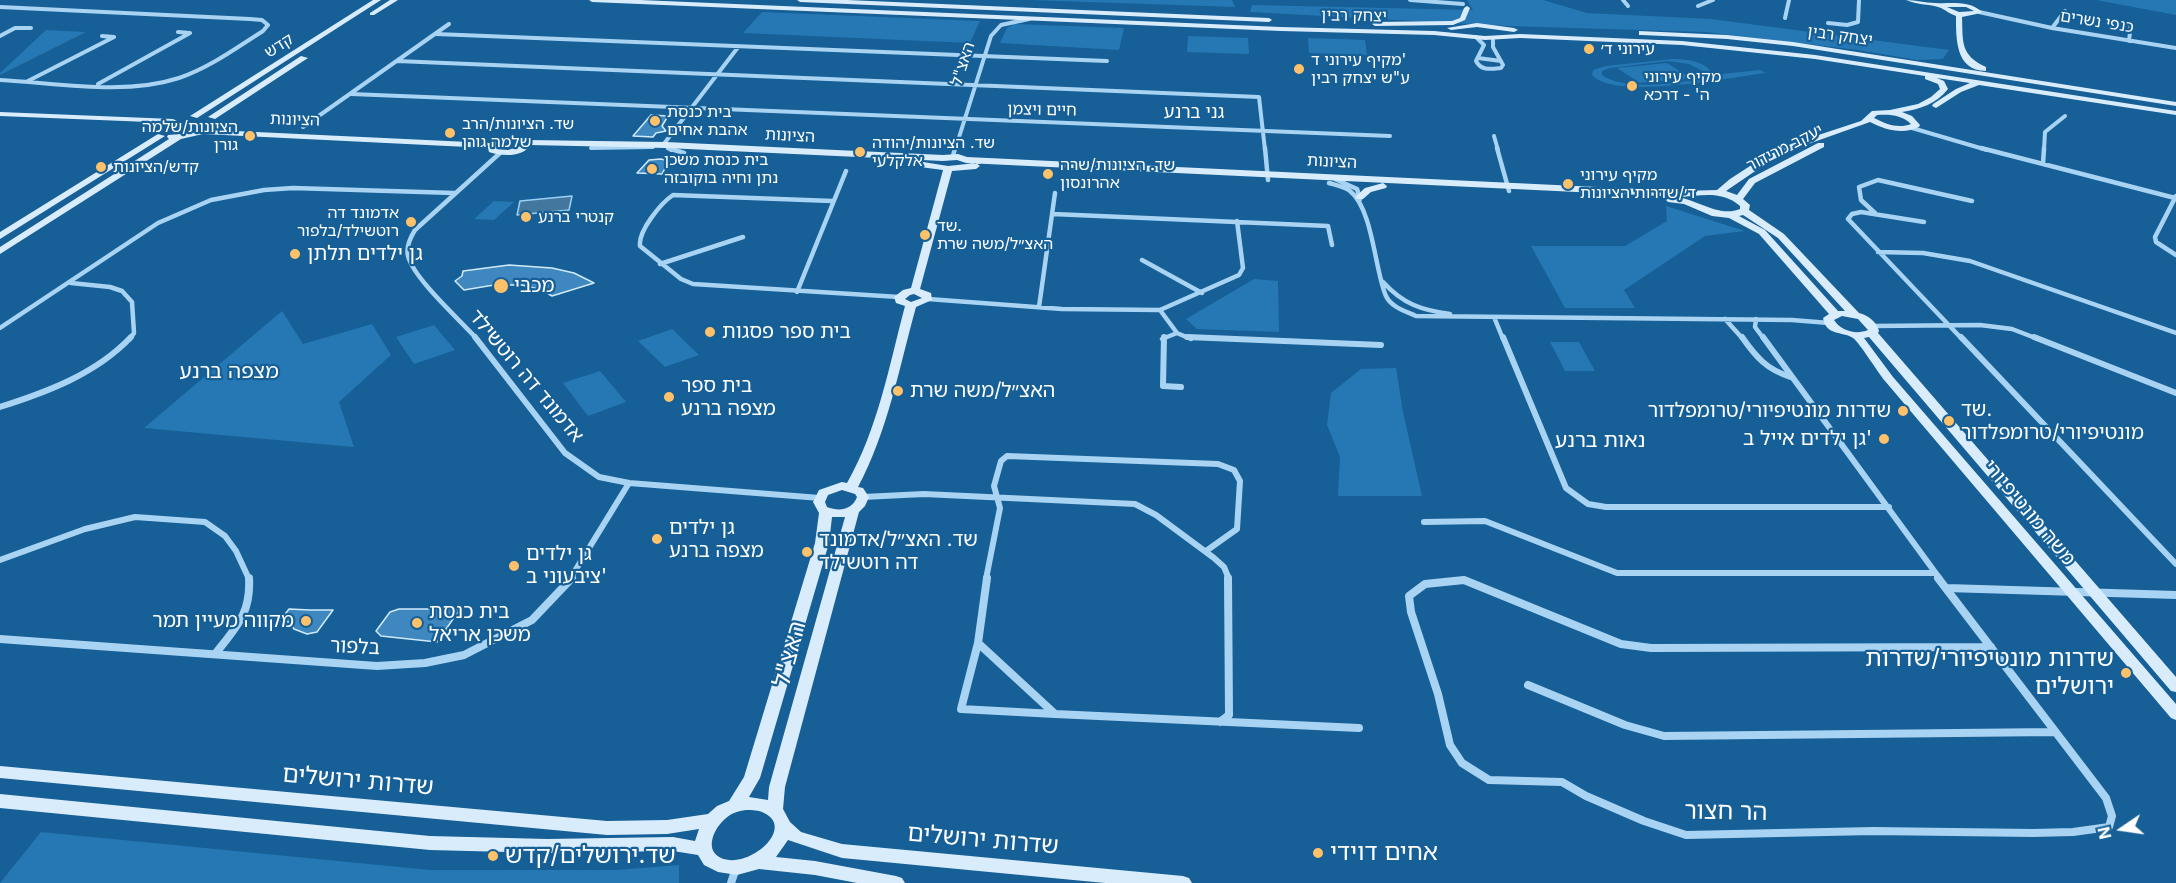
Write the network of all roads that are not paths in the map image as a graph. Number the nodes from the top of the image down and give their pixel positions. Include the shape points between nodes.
1 (378, 0) edge
2 (395, 0) edge
3 (592, 0) edge
4 (800, 0) edge
5 (999, 0) edge
6 (1016, 0) edge
7 (1410, 0) edge
8 (1623, 0) edge
9 (1713, 0) edge
10 (1788, 0) edge
11 (1859, 0) edge
12 (1909, 0) edge
13 (1962, 2) edge
14 (1463, 4) edge
15 (979, 6) junction
16 (1628, 6) dead end
17 (1698, 6) dead end
18 (1942, 6) junction
19 (0, 7) edge
20 (1030, 9) junction
21 (2064, 11) dead end
22 (1979, 12) junction
23 (1959, 14) junction
24 (1472, 15) junction
25 (1785, 18) dead end
26 (1041, 19) junction
27 (1828, 23) dead end
28 (2131, 23) dead end
29 (449, 24) dead end
30 (1370, 25) junction
31 (32, 28) dead end
32 (2052, 28) junction
33 (1466, 30) junction
34 (178, 32) dead end
35 (1496, 32) junction
36 (436, 34) junction
37 (0, 36) edge
38 (102, 36) dead end
39 (1476, 38) junction
40 (2129, 41) junction
41 (739, 46) junction
42 (1960, 46) junction
43 (2176, 48) edge
44 (984, 55) junction
45 (1478, 58) junction
46 (1895, 59) junction
47 (397, 61) junction
48 (1107, 61) dead end
49 (1501, 61) junction
50 (1895, 69) junction
51 (716, 76) junction
52 (0, 80) edge
53 (2019, 80) junction
54 (28, 81) junction
55 (98, 84) junction
56 (975, 86) junction
57 (2005, 86) junction
58 (351, 94) junction
59 (2176, 104) edge
60 (692, 109) junction
61 (1887, 112) junction
62 (2176, 113) edge
63 (0, 114) edge
64 (194, 116) junction
65 (2065, 116) dead end
66 (1870, 119) junction
67 (0, 120) edge
68 (215, 120) junction
69 (964, 120) junction
70 (173, 121) junction
71 (1912, 123) junction
72 (303, 127) junction
73 (1888, 127) junction
74 (1263, 130) junction
75 (160, 131) junction
76 (204, 132) junction
77 (1494, 135) dead end
78 (1390, 136) dead end
79 (178, 137) junction
80 (504, 140) junction
81 (526, 145) junction
82 (666, 145) junction
83 (492, 146) junction
84 (591, 148) junction
85 (500, 153) junction
86 (684, 153) junction
87 (954, 156) junction
88 (940, 162) junction
89 (965, 163) junction
90 (2043, 164) junction
91 (948, 169) junction
92 (846, 171) dead end
93 (1268, 176) junction
94 (1327, 180) junction
95 (1350, 184) junction
96 (1383, 186) junction
97 (1508, 188) junction
98 (1055, 193) dead end
99 (1719, 193) junction
100 (454, 194) junction
101 (1695, 194) junction
102 (2175, 196) edge
103 (1738, 199) junction
104 (832, 201) junction
105 (1360, 201) junction
106 (1972, 201) dead end
107 (1691, 203) junction
108 (1744, 211) junction
109 (1876, 213) junction
110 (1053, 214) junction
111 (1730, 215) junction
112 (1237, 221) junction
113 (1924, 222) dead end
114 (0, 236) edge
115 (743, 237) dead end
116 (1332, 245) dead end
117 (0, 251) edge
118 (1878, 252) junction
119 (2176, 255) edge
120 (1142, 260) dead end
121 (660, 264) junction
122 (70, 283) junction
123 (915, 291) junction
124 (797, 292) junction
125 (1202, 293) junction
126 (900, 297) junction
127 (928, 298) junction
128 (910, 305) junction
129 (1039, 307) junction
130 (1160, 310) junction
131 (1855, 315) junction
132 (1494, 317) junction
133 (1832, 318) junction
134 (1725, 319) junction
135 (1756, 319) junction
136 (1947, 325) junction
137 (0, 328) edge
138 (1872, 329) junction
139 (1177, 333) junction
140 (2176, 333) edge
141 (1856, 335) junction
142 (1381, 345) dead end
143 (1792, 377) junction
144 (1181, 387) dead end
145 (2176, 393) edge
146 (0, 407) edge
147 (629, 483) junction
148 (851, 487) junction
149 (997, 496) junction
150 (863, 497) junction
151 (823, 505) junction
152 (1889, 507) junction
153 (853, 510) junction
154 (1424, 522) dead end
155 (1206, 551) junction
156 (0, 560) edge
157 (2176, 564) edge
158 (1935, 573) junction
159 (1947, 588) junction
160 (2070, 592) junction
161 (2095, 592) junction
162 (2176, 595) edge
163 (0, 639) edge
164 (978, 643) junction
165 (1992, 647) junction
166 (216, 653) junction
167 (1528, 685) dead end
168 (2176, 687) edge
169 (1056, 714) junction
170 (2176, 714) edge
171 (1215, 723) junction
172 (1359, 728) dead end
173 (2055, 732) junction
174 (0, 772) edge
175 (0, 801) edge
176 (735, 805) junction
177 (775, 810) junction
178 (712, 820) junction
179 (784, 827) junction
180 (703, 849) junction
181 (760, 862) junction
182 (734, 876) edge
183 (896, 883) edge
184 (1183, 883) edge

1 - 64 street, קדש
2 - 68 street, קדש
3 - 26 street, יצחק רבין
4 - 15 street, יצחק רבין
5 - 15 street
6 - 20 street
7 - 14 street
8 - 16 street
9 - 17 street
10 - 25 street
11 - 27 street via 1858,22
12 - 18 street
13 - 18 street
13 - 22 street
14 - 24 street
14 - 30 street via 1463,19 1453,23
15 - 20 street, יצחק רבין
18 - 23 street
19 - 55 street via 250,19 268,25 177,79 139,86
20 - 30 street, יצחק רבין
21 - 32 street
22 - 23 street
22 - 32 street, כנפי נשרים
23 - 42 street
24 - 33 street
24 - 35 street
26 - 33 street, יצחק רבין
26 - 44 street, האצ"ל via 1001,25 991,36
28 - 40 street
29 - 36 street
30 - 33 street, יצחק רבין
31 - 37 street via 15,28
32 - 40 street, כנפי נשרים
33 - 35 street
33 - 39 street
34 - 55 street via 190,33
35 - 39 street
35 - 46 street, יצחק רבין via 1727,37
35 - 49 street via 1494,47
35 - 50 street, יצחק רבין via 1725,46
36 - 41 street
36 - 47 street
38 - 54 street via 114,37
39 - 45 street via 1484,45
40 - 43 street, כנפי נשרים
41 - 44 street
41 - 51 street
42 - 46 street via 1952,57 1932,62
42 - 53 street via 1970,63
44 - 48 street
44 - 56 street, האצ"ל
45 - 49 street
45 - 49 street via 1478,65 1487,70 1501,68
46 - 53 street, יצחק רבין
47 - 51 street
47 - 58 street
50 - 57 street, יצחק רבין
50 - 61 street via 1935,80 1944,88 1932,100
51 - 56 street
51 - 60 street
52 - 54 street
53 - 59 street, יצחק רבין
54 - 55 street
56 - 69 street, האצ"ל
56 - 74 street via 1259,97
57 - 62 street, יצחק רבין
57 - 71 street via 1962,87 1945,101 1917,113
58 - 60 street, חיים ויצמן
58 - 72 street
60 - 69 street, חיים ויצמן
60 - 82 street
61 - 66 street, יעקב מרידור via 1875,113
61 - 71 street
63 - 70 street
64 - 68 street, הציונות
64 - 70 street
65 - 90 street via 2045,132
66 - 73 street
66 - 99 street, יעקב מרידור via 1775,155
67 - 75 street
68 - 72 street, הציונות
68 - 76 street, קדש
69 - 74 street, חיים ויצמן
69 - 87 street, האצ"ל
70 - 75 street
71 - 73 street
71 - 90 street via 1941,138
72 - 80 street, הציונות
73 - 103 street, יעקב מרידור via 1812,148 1752,181
74 - 78 street, חיים ויצמן
74 - 93 street
75 - 79 street
75 - 114 street
76 - 79 street
76 - 83 street, הציונות
77 - 97 street
79 - 117 street
80 - 81 street, הציונות via 520,138
80 - 83 street
81 - 82 street, הציונות
81 - 84 street, הציונות
81 - 85 street
82 - 84 street
82 - 86 street
82 - 88 street, הציונות
83 - 85 street via 492,150
84 - 86 street, הציונות
85 - 100 street, אדמונד דה רוטשילד
86 - 88 street, הציונות
87 - 88 street
87 - 89 street
88 - 91 street
89 - 91 street
89 - 93 street, הציונות
90 - 102 street
91 - 123 street
92 - 104 street
93 - 94 street, הציונות
94 - 95 street, הציונות
94 - 97 street, הציונות
94 - 105 street
95 - 96 street, הציונות
95 - 105 street via 1357,189
96 - 97 street, הציונות
96 - 105 street via 1368,189
97 - 101 street, הציונות
97 - 107 street, הציונות
98 - 110 street
99 - 101 street, הציונות
99 - 103 street, הציונות
100 - 122 street via 293,188 211,200 158,223
100 - 147 street, אדמונד דה רוטשילד via 409,239 407,251 416,273 487,350 565,453 599,477
101 - 107 street
102 - 119 street via 2156,242
103 - 108 street via 1745,205
104 - 121 street via 673,195 665,199 639,240 640,246
104 - 124 street
105 - 132 street via 1389,301 1403,311 1431,317
106 - 109 street via 1878,180 1858,192 1863,204
107 - 111 street, הציונות via 1703,211
108 - 111 street
108 - 131 street via 1781,236
109 - 113 street
109 - 118 street via 1861,212 1848,219
110 - 112 street
110 - 129 street
111 - 133 street via 1762,232
112 - 116 street via 1328,226
112 - 125 street via 1243,268 1231,280
115 - 121 street
118 - 136 street
118 - 140 street via 1923,253 1970,261
120 - 125 street
121 - 124 street via 693,284
122 - 137 street
122 - 146 street via 110,286 122,291 132,302 134,333 91,371
123 - 126 street
123 - 127 street
124 - 126 street
125 - 130 street
126 - 128 street via 901,303
127 - 128 street via 921,304
127 - 129 street
128 - 148 street via 863,470
129 - 130 street
130 - 139 street
131 - 133 street
131 - 138 street, משה מונטיפיורי
132 - 134 street
132 - 152 street via 1566,488 1588,504
133 - 135 street
133 - 141 street via 1836,329
134 - 135 street
134 - 143 street via 1736,328 1762,366
135 - 143 street via 1755,327
136 - 138 street
136 - 145 street via 2012,329
136 - 157 street
138 - 141 street
138 - 161 street, משה מונטיפיורי
139 - 142 street via 1191,339
139 - 144 street via 1162,338 1163,386
141 - 160 street, משה מונטיפיורי
143 - 152 street
147 - 151 street, אדמונד דה רוטשילד
147 - 166 street, בלפור via 576,573 532,620 464,655 377,666
148 - 150 street
148 - 151 street via 835,487 823,493
149 - 150 street
149 - 155 street via 1135,504
149 - 155 street via 994,486 1001,461 1007,456 1218,464 1234,470 1239,481 1237,529
149 - 164 street via 1000,508
150 - 153 street
151 - 153 street via 837,514
151 - 176 street, האצ"ל via 822,543 752,778
152 - 158 street
153 - 177 street, האצ"ל via 777,787
154 - 158 street via 1485,521 1617,573
155 - 171 street via 1224,567 1229,580 1229,715
156 - 166 street via 85,529 135,517 205,522 225,536 237,551 249,577 250,598 241,620
158 - 159 street
159 - 160 street
159 - 165 street
160 - 161 street
160 - 170 street, משה מונטיפיורי
161 - 162 street
161 - 168 street, משה מונטיפיורי
163 - 166 street, בלפור
164 - 169 street
164 - 169 street via 961,709
165 - 173 street
165 - 173 street, הר חצור via 1651,648 1621,644 1464,580 1425,584 1409,596 1450,745 1462,763 1489,780 1562,782 1644,821 1686,835 2033,833 2109,826 2112,816 2106,798
167 - 173 street via 1625,725 1664,736
169 - 171 street
171 - 172 street
174 - 178 street, שדרות ירושלים via 607,828 667,827
175 - 180 street via 430,843 673,844
176 - 177 street via 757,803
176 - 178 street
177 - 179 street
178 - 180 street
179 - 181 street via 778,846
179 - 184 street, שדרות ירושלים via 796,837 842,850
180 - 182 street
181 - 182 street
181 - 183 street

